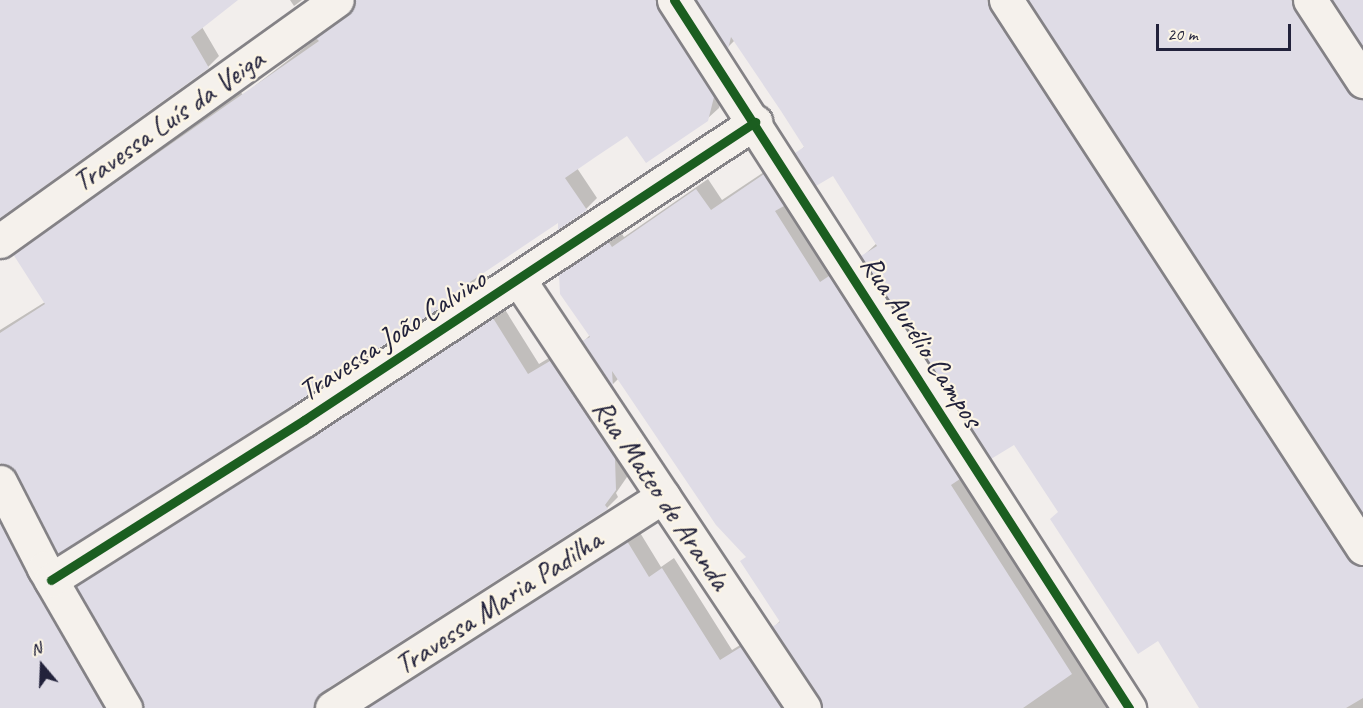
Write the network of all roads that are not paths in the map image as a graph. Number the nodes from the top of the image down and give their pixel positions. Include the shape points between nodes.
1 (337, 0) edge
2 (674, 0) edge
3 (1006, 0) edge
4 (1310, 0) edge
5 (1363, 81) edge
6 (754, 122) junction
7 (0, 241) edge
8 (519, 280) junction
9 (0, 482) edge
10 (663, 496) junction
11 (1363, 548) edge
12 (51, 580) junction
13 (125, 708) edge
14 (332, 708) edge
15 (804, 708) edge
16 (1129, 708) edge

1 - 7 street, Travessa Luís da Veiga
2 - 6 street, Rua Aurélio Campos
3 - 11 street
4 - 5 street
6 - 8 street, Travessa João Calvino
6 - 16 street, Rua Aurélio Campos
8 - 10 street, Rua Mateo de Aranda
8 - 12 street, Travessa João Calvino
9 - 12 street
10 - 14 street, Travessa Maria Padilha
10 - 15 street, Rua Mateo de Aranda
12 - 13 street

